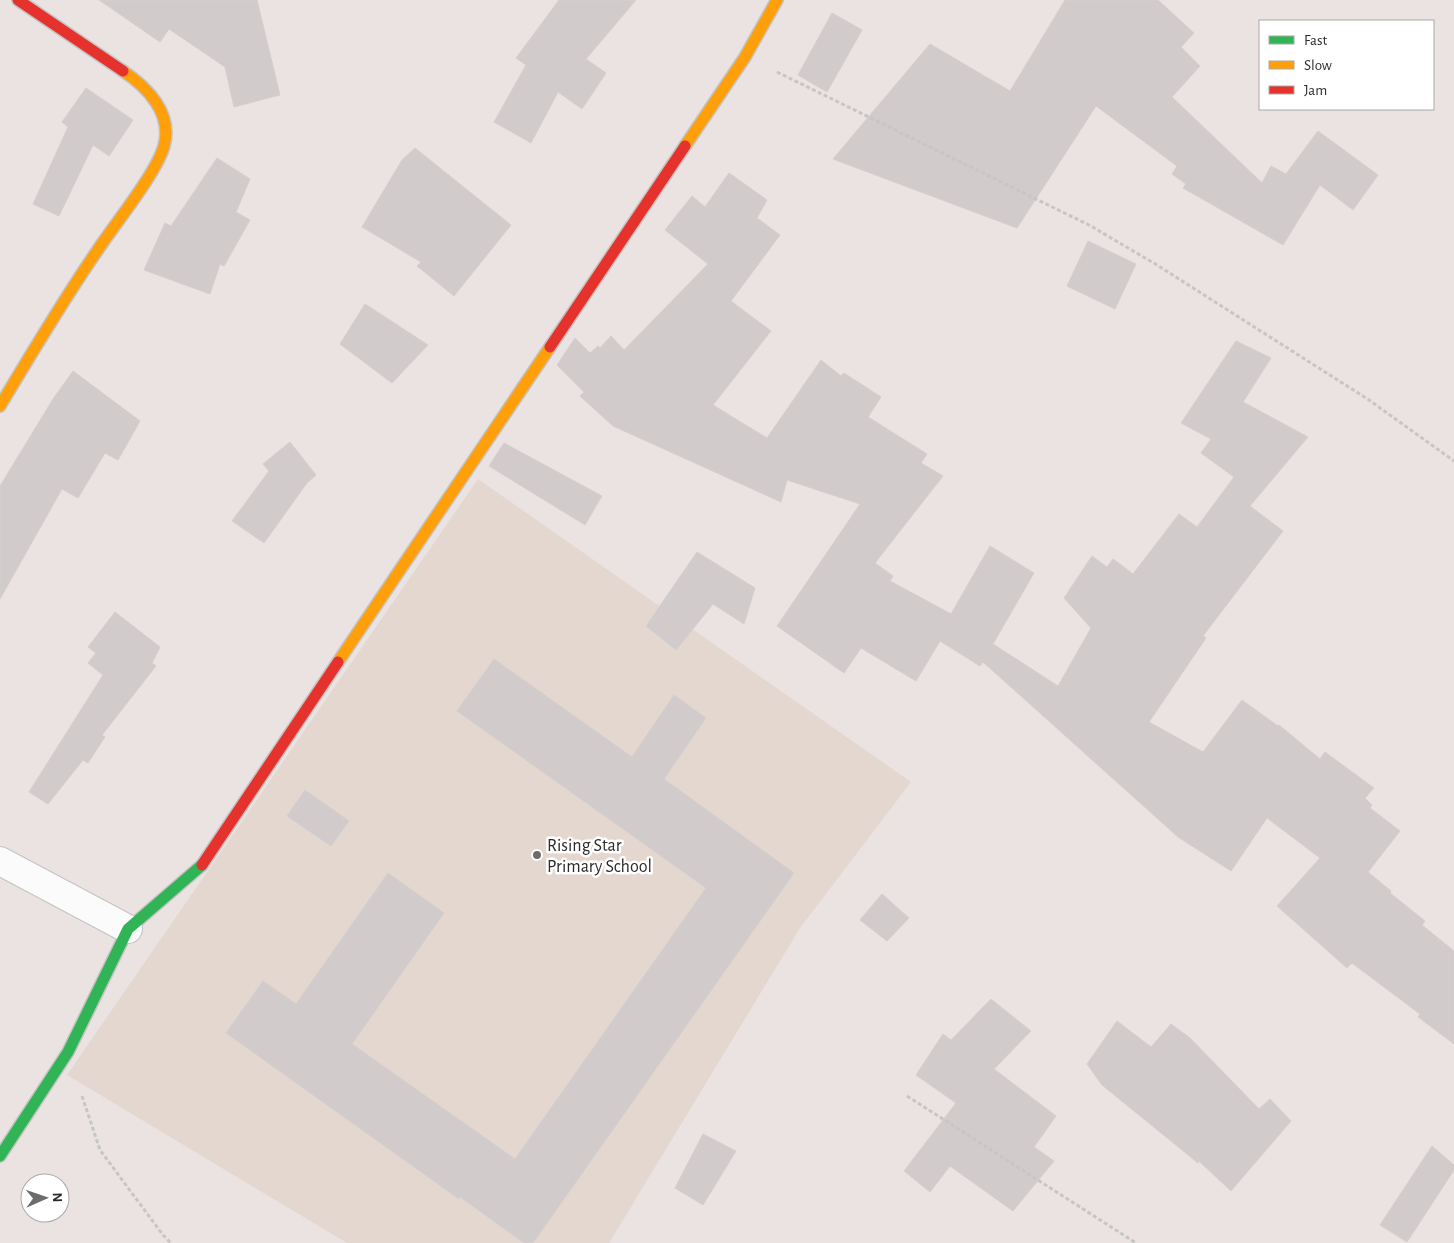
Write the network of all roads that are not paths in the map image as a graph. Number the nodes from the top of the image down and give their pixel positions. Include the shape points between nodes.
1 (18, 0) edge
2 (777, 0) edge
3 (0, 406) edge
4 (0, 861) edge
5 (128, 929) junction
6 (0, 1156) edge

1 - 3 street via 139,82 154,97 164,122 164,145 149,174 62,302
2 - 5 street via 746,57 202,865
4 - 5 street
5 - 6 street via 68,1052

